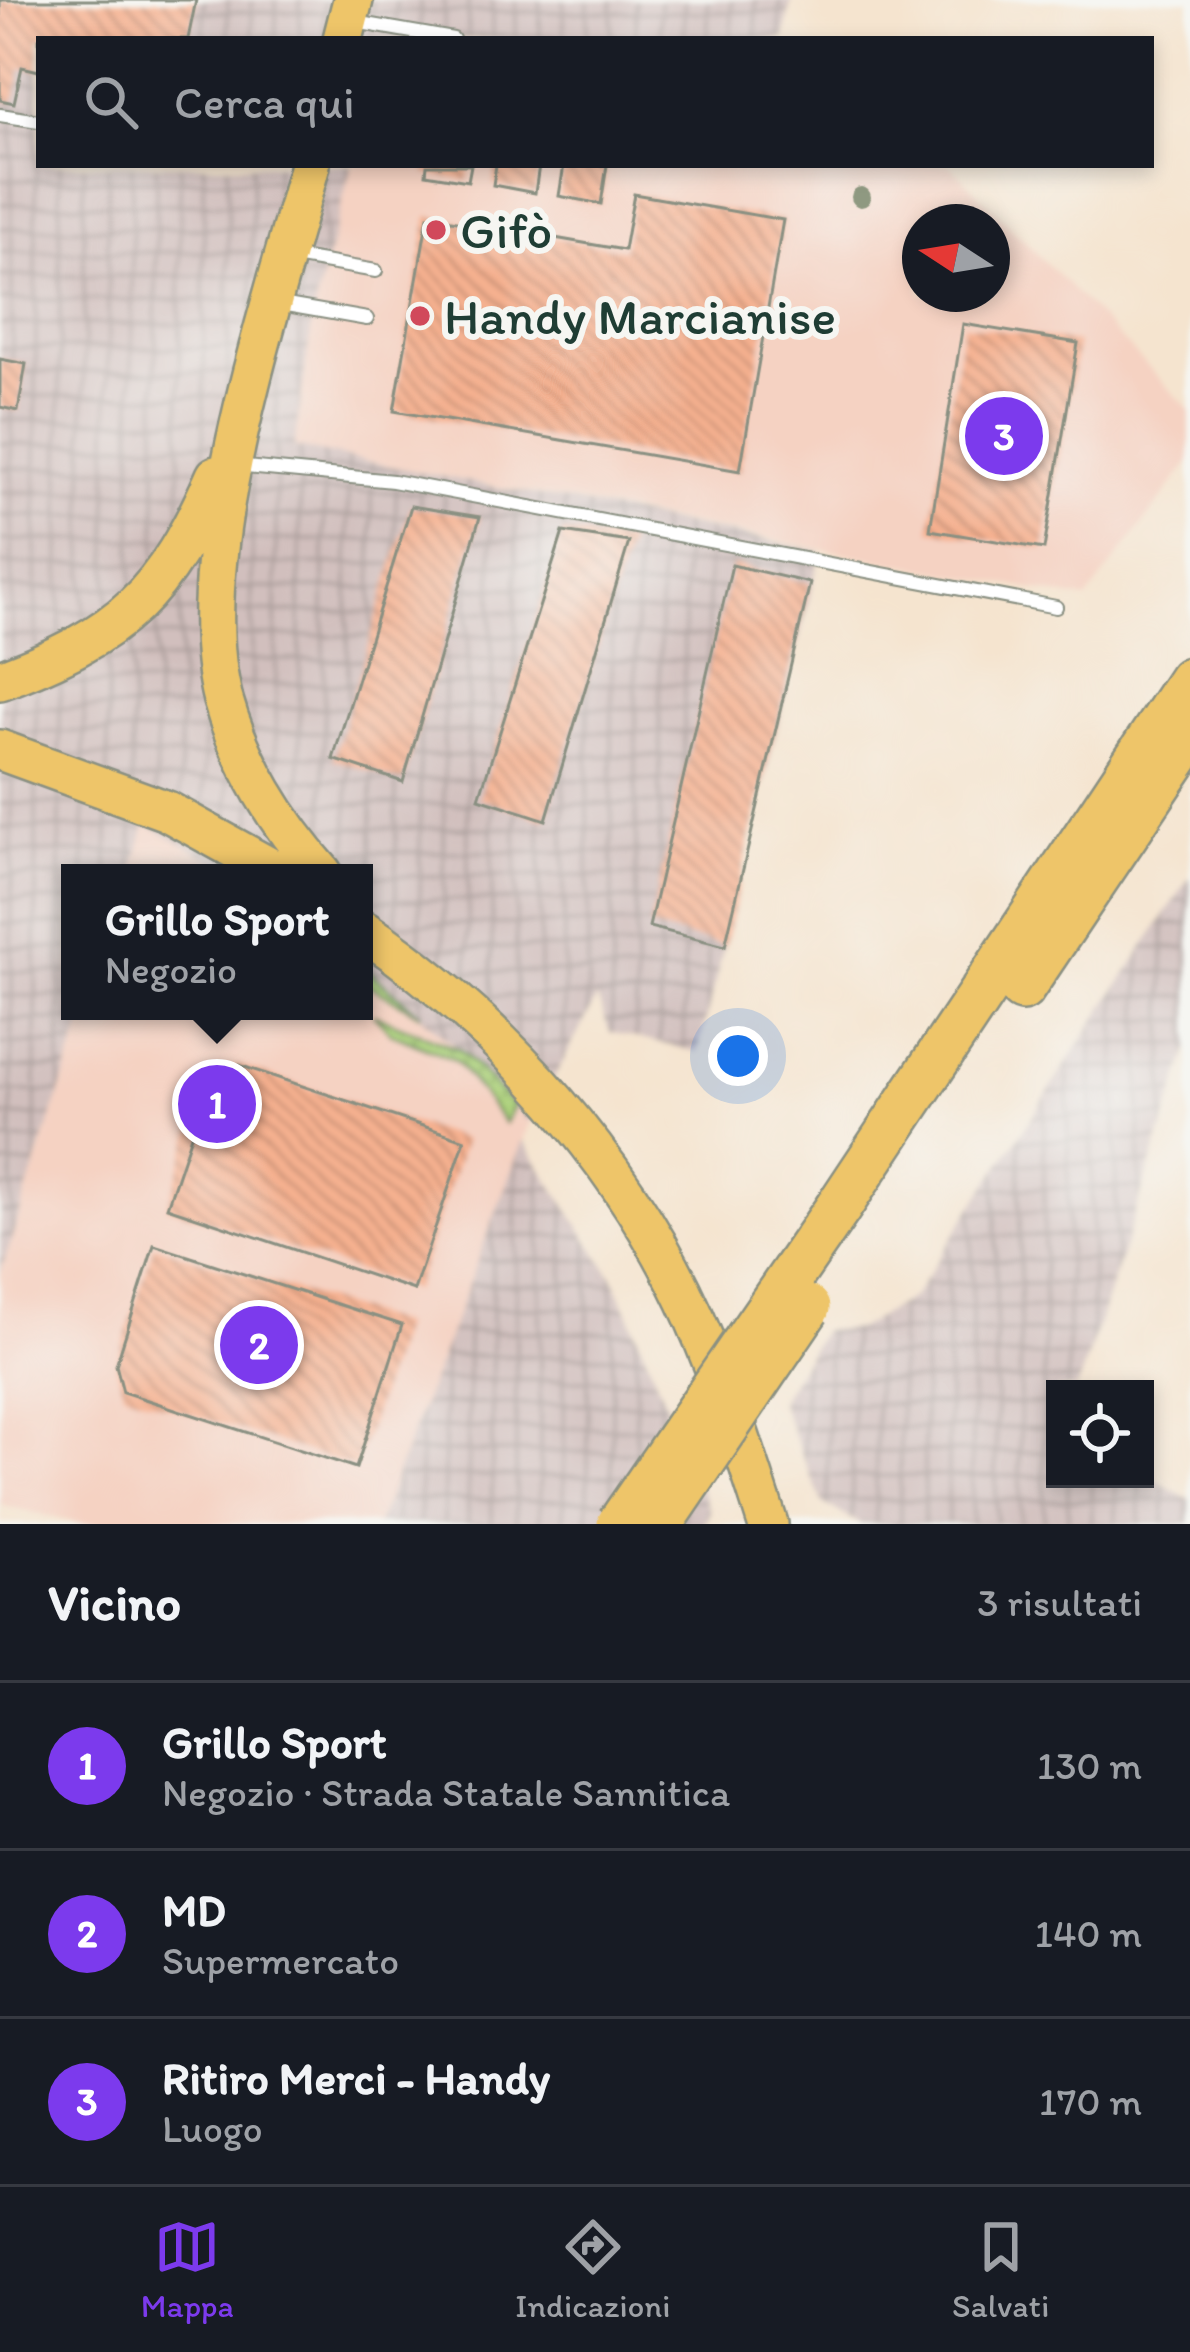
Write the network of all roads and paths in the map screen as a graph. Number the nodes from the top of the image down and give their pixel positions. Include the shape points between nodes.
1 (348, 20) edge
2 (436, 36) edge
3 (0, 115) edge
4 (36, 121) edge
5 (309, 168) edge
6 (286, 256) junction
7 (376, 271) dead end
8 (274, 303) junction
9 (367, 319) dead end
10 (247, 405) junction
11 (234, 466) junction
12 (1056, 608) dead end
13 (0, 680) edge
14 (1190, 680) edge
15 (1190, 738) edge
16 (0, 750) edge
17 (263, 864) edge
18 (316, 864) edge
19 (373, 934) edge
20 (851, 1216) junction
21 (763, 1515) edge
22 (620, 1524) edge
23 (660, 1524) edge

1 - 2 lane
3 - 4 lane
5 - 6 main road
6 - 7 lane
6 - 8 main road
8 - 9 lane
8 - 10 main road
10 - 11 main road
10 - 13 main road via 160,581 123,621
11 - 12 lane via 393,481
11 - 18 main road via 212,592 222,697 254,777
14 - 20 highway
15 - 20 highway
16 - 17 main road via 167,811
19 - 21 main road via 544,1089 612,1175 693,1315
20 - 22 highway, bridge
20 - 23 highway, bridge

